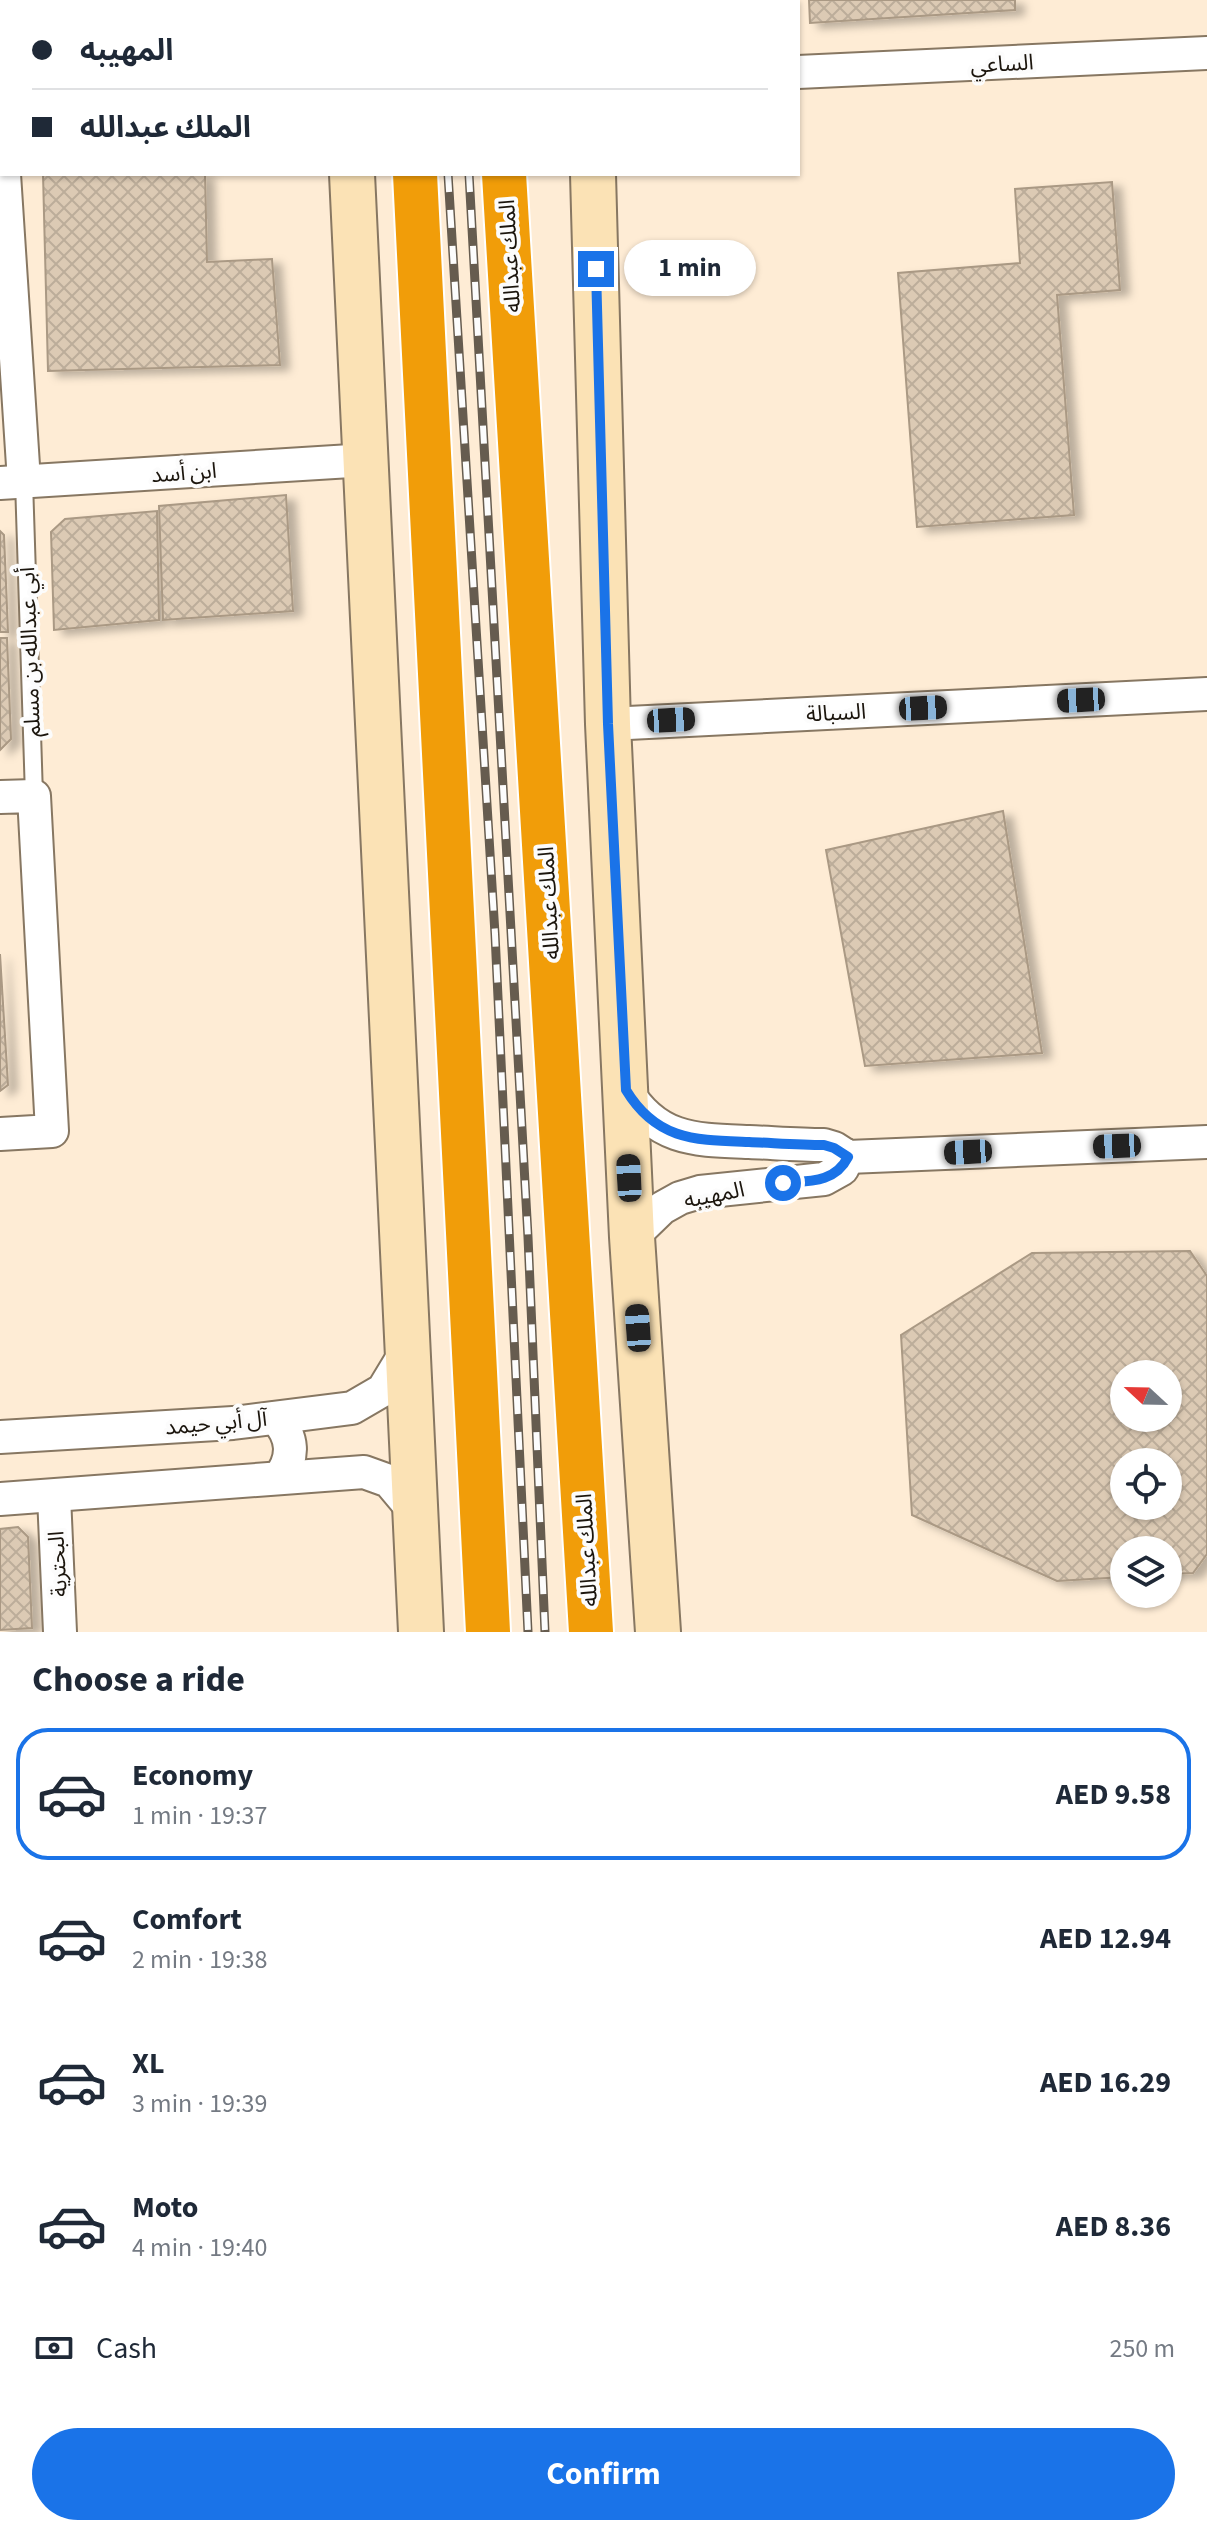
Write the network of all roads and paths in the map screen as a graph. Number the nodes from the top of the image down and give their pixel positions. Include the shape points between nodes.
1 (1207, 53) edge
2 (800, 72) edge
3 (415, 176) edge
4 (504, 176) edge
5 (351, 179) edge
6 (588, 186) edge
7 (3, 192) edge
8 (366, 454) junction
9 (12, 482) edge
10 (1207, 694) edge
11 (608, 724) junction
12 (34, 796) junction
13 (0, 797) edge
14 (626, 1090) junction
15 (0, 1134) edge
16 (1207, 1142) edge
17 (848, 1157) junction
18 (632, 1237) junction
19 (406, 1352) junction
20 (276, 1418) junction
21 (0, 1437) edge
22 (279, 1478) junction
23 (54, 1496) junction
24 (0, 1499) edge
25 (415, 1512) junction
26 (60, 1632) edge
27 (421, 1632) edge
28 (488, 1632) edge
29 (591, 1632) edge
30 (658, 1632) edge

1 - 2 street, الساعي
3 - 28 highway
4 - 29 highway, الملك عبدالله
5 - 8 main road
5 - 8 main road via 383,348
6 - 11 main road
7 - 9 street, أبي عبدالله بن مسلم
8 - 9 street, ابن أسد
8 - 19 main road
9 - 12 lane, أبي عبدالله بن مسلم
10 - 11 street, السبالة
11 - 14 main road
12 - 13 street
12 - 15 street, أبي عبدالله بن مسلم via 52,1131
14 - 17 street via 646,1117 674,1134 708,1141 824,1145
14 - 18 main road
16 - 17 street
17 - 18 street, المهيبه via 842,1169 824,1179 680,1198
18 - 30 main road
19 - 20 street, آل أبي حيمد via 383,1390 352,1408
19 - 25 main road
20 - 21 street, آل أبي حيمد
20 - 22 street via 291,1447
22 - 23 street
22 - 25 street via 364,1472 389,1481
23 - 24 street
23 - 26 street, البحترية
25 - 27 main road

